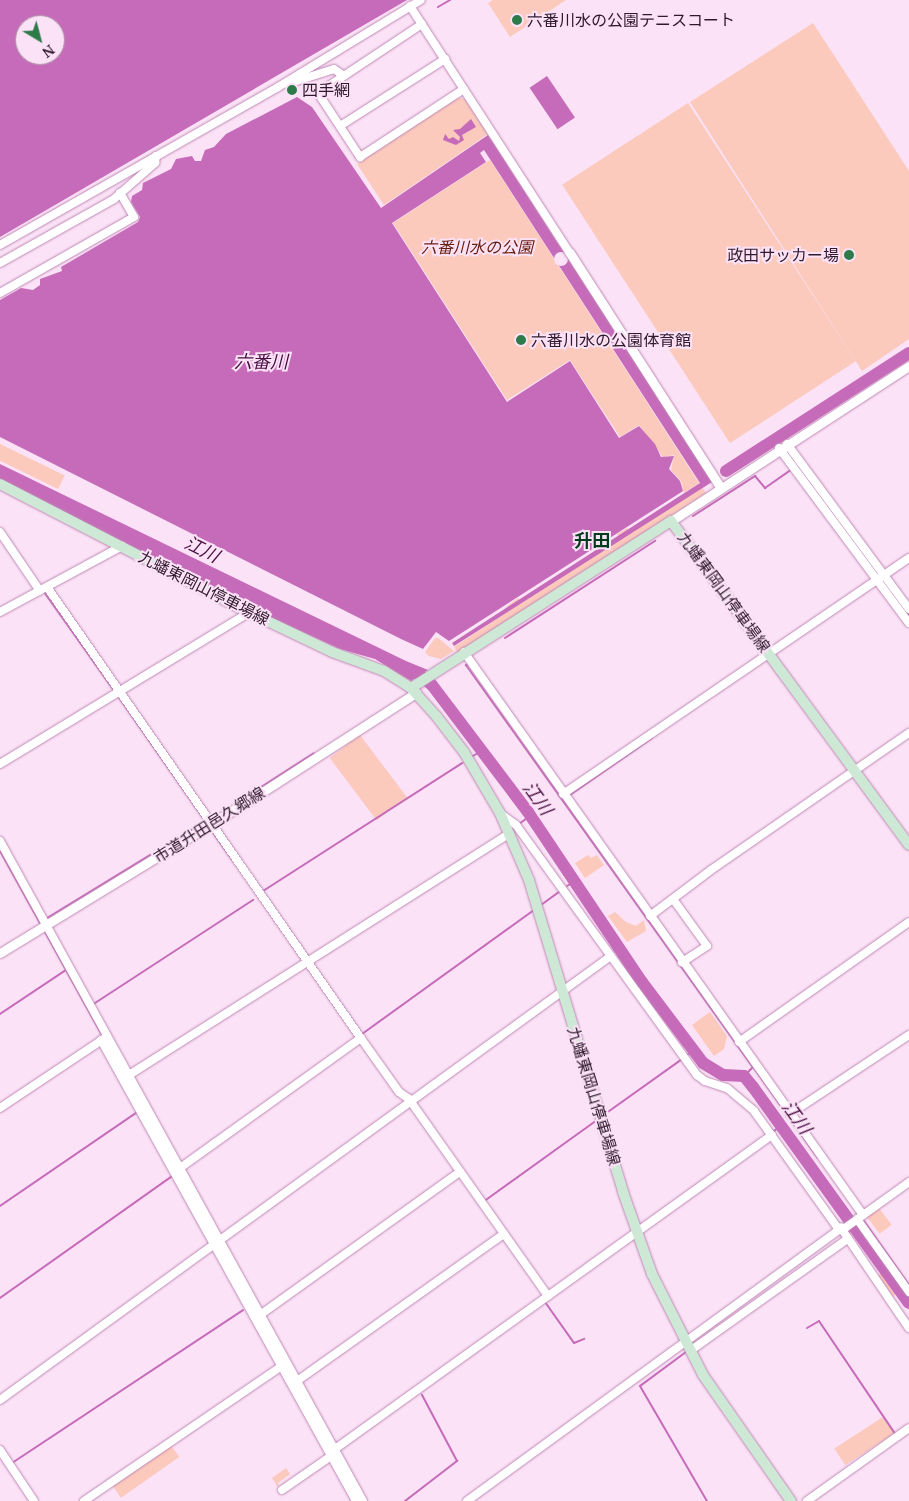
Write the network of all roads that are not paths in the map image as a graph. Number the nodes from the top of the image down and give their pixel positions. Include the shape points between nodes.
1 (421, 0) edge
2 (410, 6) junction
3 (422, 24) junction
4 (445, 59) junction
5 (344, 76) junction
6 (278, 87) junction
7 (464, 89) junction
8 (340, 126) junction
9 (156, 156) junction
10 (120, 193) junction
11 (0, 246) edge
12 (570, 253) joint
13 (0, 263) edge
14 (0, 293) edge
15 (908, 368) edge
16 (783, 446) junction
17 (0, 484) edge
18 (720, 486) junction
19 (671, 521) junction
20 (0, 532) edge
21 (122, 546) junction
22 (909, 558) edge
23 (881, 577) junction
24 (43, 589) junction
25 (909, 609) edge
26 (0, 612) edge
27 (250, 612) junction
28 (909, 623) edge
29 (464, 652) junction
30 (770, 654) junction
31 (414, 688) junction
32 (117, 694) junction
33 (909, 732) edge
34 (0, 764) edge
35 (854, 770) junction
36 (563, 794) junction
37 (500, 813) junction
38 (209, 825) junction
39 (509, 834) junction
40 (0, 840) edge
41 (908, 844) edge
42 (673, 899) junction
43 (650, 916) junction
44 (909, 922) edge
45 (44, 927) junction
46 (0, 953) edge
47 (611, 956) junction
48 (682, 962) junction
49 (305, 963) junction
50 (563, 991) junction
51 (909, 1035) edge
52 (104, 1038) junction
53 (359, 1038) junction
54 (739, 1042) junction
55 (129, 1075) junction
56 (410, 1104) junction
57 (0, 1108) edge
58 (790, 1114) junction
59 (772, 1135) junction
60 (180, 1168) junction
61 (458, 1172) junction
62 (909, 1182) edge
63 (858, 1219) junction
64 (636, 1233) junction
65 (844, 1234) junction
66 (502, 1235) junction
67 (216, 1244) junction
68 (908, 1290) edge
69 (547, 1295) junction
70 (260, 1315) junction
71 (909, 1328) edge
72 (688, 1347) junction
73 (284, 1365) junction
74 (297, 1381) junction
75 (0, 1400) edge
76 (909, 1428) edge
77 (0, 1450) edge
78 (334, 1453) junction
79 (282, 1490) dead end
80 (34, 1501) edge
81 (84, 1501) edge
82 (356, 1501) edge
83 (363, 1501) edge
84 (467, 1501) edge
85 (791, 1501) edge
86 (807, 1501) edge

1 - 2 street
2 - 3 street
2 - 6 street
3 - 4 street
3 - 5 street
4 - 7 street
4 - 8 street
5 - 6 street via 334,69
5 - 8 street via 318,93
6 - 9 street
7 - 8 street via 360,157
7 - 12 street
9 - 10 street via 154,163
9 - 11 street
10 - 13 street
10 - 14 street via 134,217
12 - 18 street
15 - 16 street
16 - 18 street
16 - 23 street
17 - 21 main road, 九蟠東岡山停車場線
18 - 19 street
19 - 29 main road, 九蟠東岡山停車場線
19 - 30 main road, 九蟠東岡山停車場線
20 - 24 street
21 - 24 street
21 - 27 main road, 九蟠東岡山停車場線
22 - 23 street
23 - 25 street
23 - 28 street
23 - 30 street
24 - 26 street
24 - 32 street
27 - 31 main road, 九蟠東岡山停車場線 via 332,652 384,671
27 - 32 street
29 - 31 main road, 九蟠東岡山停車場線
29 - 36 street
30 - 35 main road, 九蟠東岡山停車場線
30 - 36 street
31 - 37 main road, 九蟠東岡山停車場線 via 464,752
31 - 38 street, 市道升田邑久郷線
32 - 34 street
32 - 38 street
33 - 35 street
35 - 41 main road, 九蟠東岡山停車場線
35 - 42 street
36 - 43 street
37 - 39 main road, 九蟠東岡山停車場線
37 - 47 street via 516,825
38 - 45 street, 市道升田邑久郷線
38 - 49 street
39 - 49 street
39 - 50 main road, 九蟠東岡山停車場線 via 534,894
40 - 45 street
42 - 43 street
42 - 48 street via 707,946
43 - 48 street
44 - 54 street
45 - 46 street, 市道升田邑久郷線
45 - 52 street
47 - 50 street
47 - 59 street via 697,1075 727,1088 743,1100
48 - 54 street
49 - 53 street
49 - 55 street
50 - 56 street
50 - 64 main road, 九蟠東岡山停車場線
51 - 58 street
52 - 55 street
52 - 57 street
52 - 67 street
53 - 56 street
53 - 60 street
54 - 58 street
55 - 60 street
56 - 61 street
56 - 67 street
58 - 63 street
59 - 64 street
59 - 65 street
60 - 67 street
61 - 66 street
61 - 70 street
62 - 63 street
63 - 65 street
63 - 68 street
64 - 69 street
64 - 72 main road, 九蟠東岡山停車場線
65 - 71 street
65 - 72 street
65 - 72 street
66 - 69 street
66 - 74 street
67 - 70 street
67 - 73 street
67 - 75 street
69 - 78 street
70 - 73 street
72 - 84 street
72 - 85 main road, 九蟠東岡山停車場線 via 715,1393
73 - 74 street
73 - 78 street
73 - 81 street
74 - 78 street
76 - 86 street
77 - 80 street
78 - 79 street
78 - 82 street
78 - 83 street

